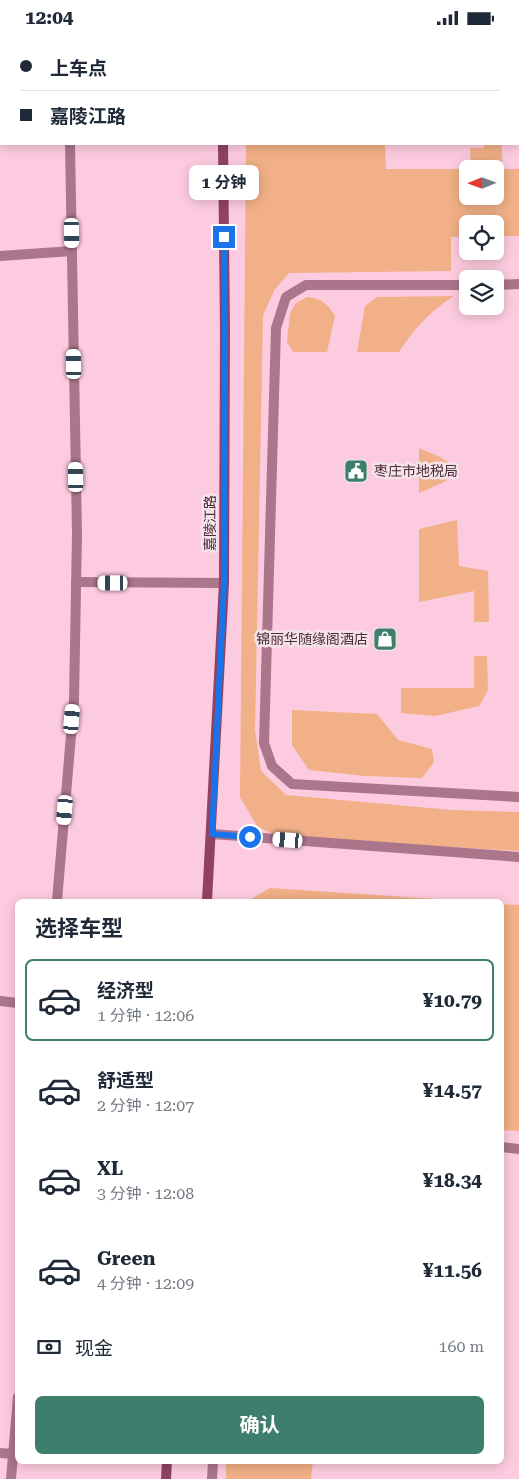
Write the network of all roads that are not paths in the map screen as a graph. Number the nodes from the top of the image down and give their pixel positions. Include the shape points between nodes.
1 (70, 145) edge
2 (223, 145) edge
3 (72, 251) junction
4 (0, 256) edge
5 (519, 284) edge
6 (459, 285) edge
7 (504, 285) edge
8 (76, 582) junction
9 (224, 583) junction
10 (519, 797) edge
11 (212, 834) junction
12 (519, 857) edge
13 (57, 899) edge
14 (207, 899) edge
15 (0, 1001) edge
16 (15, 1003) edge
17 (504, 1147) edge
18 (519, 1149) edge
19 (15, 1431) edge
20 (0, 1453) edge
21 (13, 1454) junction
22 (167, 1464) edge
23 (213, 1464) edge
24 (11, 1479) edge
25 (166, 1479) edge
26 (212, 1479) edge

1 - 3 street
2 - 9 street, 嘉陵江路
3 - 4 street
3 - 8 street
5 - 7 street
6 - 10 street via 306,285 286,297 276,327 264,743 272,766 292,784
8 - 9 street
8 - 13 street via 74,700
9 - 11 street, 嘉陵江路
11 - 12 street
11 - 14 street, 嘉陵江路
15 - 16 street
17 - 18 street
19 - 21 street
20 - 21 street
21 - 24 street
22 - 25 street
23 - 26 street

